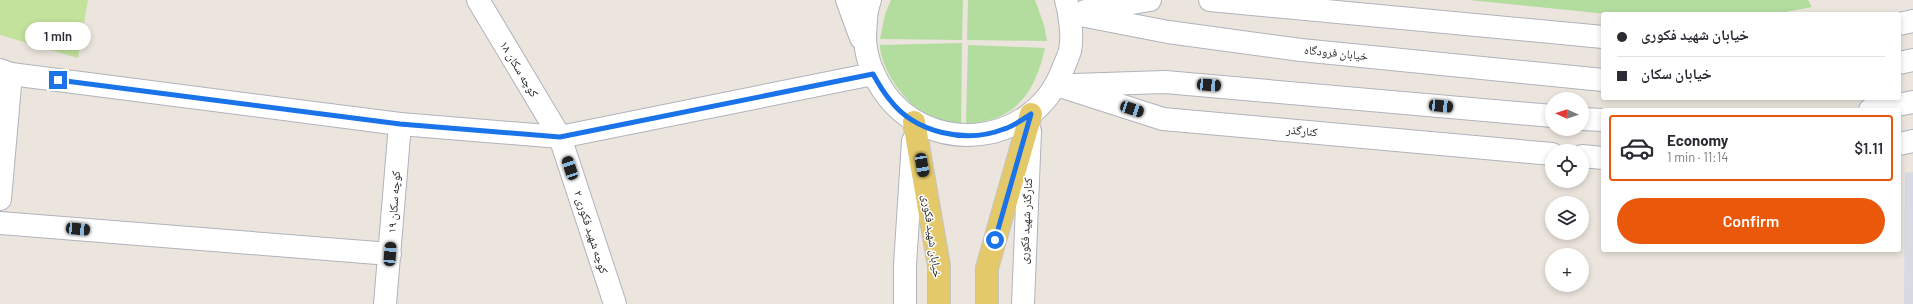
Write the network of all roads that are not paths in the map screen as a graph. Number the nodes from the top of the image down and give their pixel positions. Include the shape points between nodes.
1 (478, 0) edge
2 (847, 0) edge
3 (870, 0) edge
4 (1150, 0) edge
5 (1210, 0) edge
6 (1068, 6) edge
7 (1913, 21) edge
8 (1901, 24) edge
9 (1601, 37) edge
10 (865, 48) junction
11 (1913, 60) edge
12 (1901, 63) edge
13 (6, 72) edge
14 (873, 74) junction
15 (1601, 80) edge
16 (1057, 85) junction
17 (1913, 102) edge
18 (1881, 108) edge
19 (1031, 114) junction
20 (1545, 115) edge
21 (1589, 119) edge
22 (1601, 120) edge
23 (914, 122) junction
24 (400, 124) junction
25 (560, 137) junction
26 (1913, 142) edge
27 (1901, 144) edge
28 (1545, 153) edge
29 (1589, 157) edge
30 (1601, 158) edge
31 (0, 199) edge
32 (0, 223) edge
33 (390, 254) junction
34 (385, 304) edge
35 (615, 304) edge
36 (905, 304) edge
37 (938, 304) edge
38 (986, 304) edge
39 (1023, 304) edge

1 - 25 street, کوچه سکان ۱۸
2 - 10 street
3 - 10 street via 866,10
4 - 6 street
5 - 9 street
6 - 15 street, خیابان فرودگاه via 1168,32 1301,50
6 - 16 street via 1070,50
7 - 8 street
10 - 14 street
11 - 12 street
13 - 24 street
13 - 31 street
14 - 23 street via 890,101
14 - 25 street
16 - 19 street
16 - 20 street via 1165,82
16 - 28 street, کنارگذر via 1163,119
17 - 18 street
19 - 23 street via 1004,129 974,136 943,133
19 - 38 main road via 987,268
19 - 39 street, کنارگذر شهید فکوری
21 - 22 street
23 - 36 street
23 - 37 main road, خیابان شهید فکوری via 939,266
24 - 25 street
24 - 33 street, کوچه سکان ۱۹
25 - 35 street, کوچه شهید فکوری ۲
26 - 27 street
29 - 30 street
32 - 33 street
33 - 34 street, کوچه سکان ۱۹

